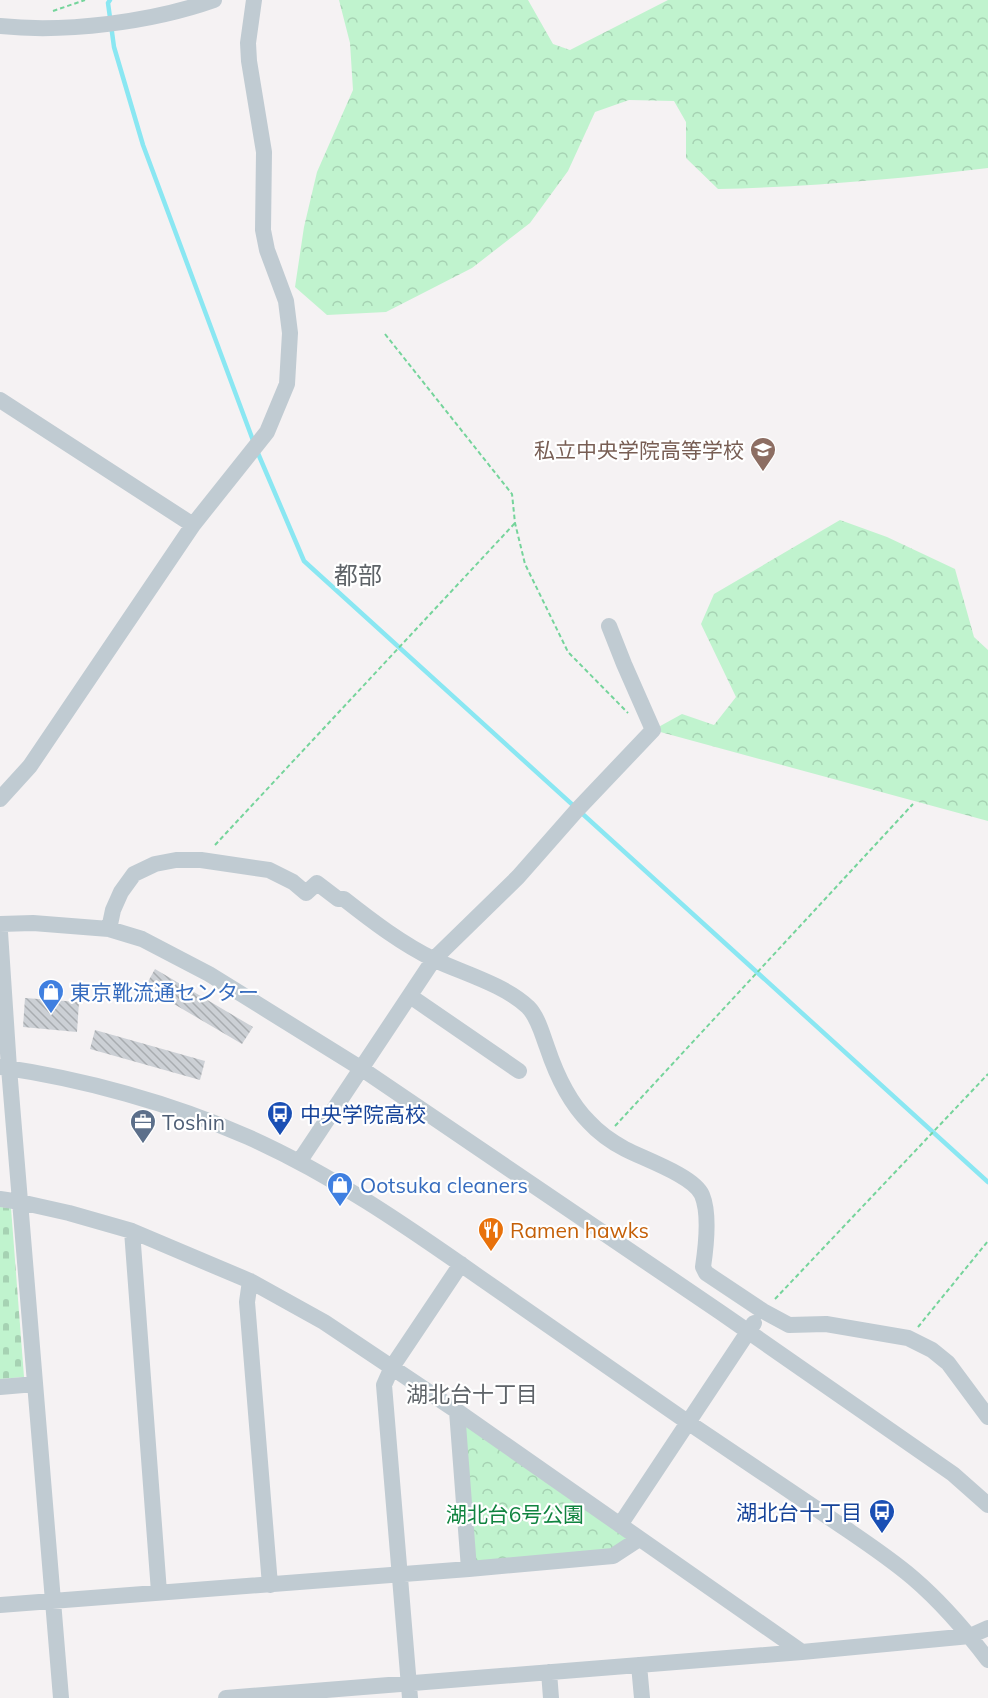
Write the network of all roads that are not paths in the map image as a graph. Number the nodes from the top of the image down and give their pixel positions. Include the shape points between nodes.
1 (214, 0) edge
2 (254, 0) edge
3 (0, 26) edge
4 (0, 400) edge
5 (193, 525) junction
6 (609, 626) dead end
7 (0, 799) edge
8 (0, 924) edge
9 (109, 929) junction
10 (0, 932) edge
11 (434, 960) junction
12 (410, 996) junction
13 (4, 1067) edge
14 (362, 1069) junction
15 (519, 1071) dead end
16 (299, 1162) junction
17 (0, 1199) edge
18 (21, 1202) junction
19 (132, 1232) junction
20 (461, 1264) junction
21 (250, 1281) junction
22 (763, 1311) junction
23 (748, 1331) junction
24 (392, 1367) junction
25 (36, 1384) junction
26 (0, 1387) edge
27 (457, 1411) junction
28 (988, 1417) edge
29 (688, 1422) junction
30 (988, 1505) edge
31 (620, 1525) junction
32 (639, 1539) junction
33 (469, 1569) junction
34 (400, 1574) junction
35 (270, 1585) junction
36 (159, 1592) junction
37 (54, 1601) junction
38 (0, 1605) edge
39 (988, 1628) edge
40 (970, 1636) junction
41 (802, 1652) junction
42 (988, 1660) edge
43 (639, 1665) junction
44 (549, 1672) junction
45 (410, 1691) edge
46 (61, 1698) edge
47 (226, 1698) edge
48 (551, 1698) edge
49 (642, 1698) edge

1 - 3 street via 167,14 77,28
2 - 5 street via 248,43 264,152 263,230 286,301 290,333 287,384 267,432
4 - 5 street
5 - 7 street via 30,766
6 - 11 street via 652,730 518,877
8 - 9 street
9 - 11 street via 121,892 134,874 155,864 201,860 269,870 306,893 317,883
9 - 14 street via 142,939 209,974
10 - 13 street
11 - 12 street
11 - 22 street via 492,984 529,1007 556,1071 588,1121 605,1137 684,1178 702,1193 706,1273
12 - 14 street
12 - 15 street
13 - 16 street via 80,1082 186,1113 247,1136
13 - 18 street
14 - 16 street
14 - 23 street
16 - 20 street via 381,1209
17 - 18 street
18 - 19 street
18 - 25 street
19 - 21 street
19 - 36 street
20 - 24 street
20 - 29 street
21 - 24 street via 324,1322
21 - 35 street via 247,1302
22 - 23 street
22 - 28 street via 789,1325 826,1324 908,1338 948,1363
23 - 29 street
23 - 30 street via 952,1474
24 - 27 street
24 - 34 street via 384,1384
25 - 26 street
25 - 37 street
27 - 31 street
27 - 33 street
29 - 31 street
29 - 40 street via 913,1578
31 - 32 street
32 - 33 street via 614,1556
32 - 41 street
33 - 34 street
34 - 35 street
34 - 45 street
35 - 36 street
36 - 37 street
37 - 38 street
37 - 46 street
39 - 40 street
40 - 41 street
40 - 42 street
41 - 43 street
43 - 44 street
43 - 49 street
44 - 45 street
44 - 48 street
45 - 47 street

